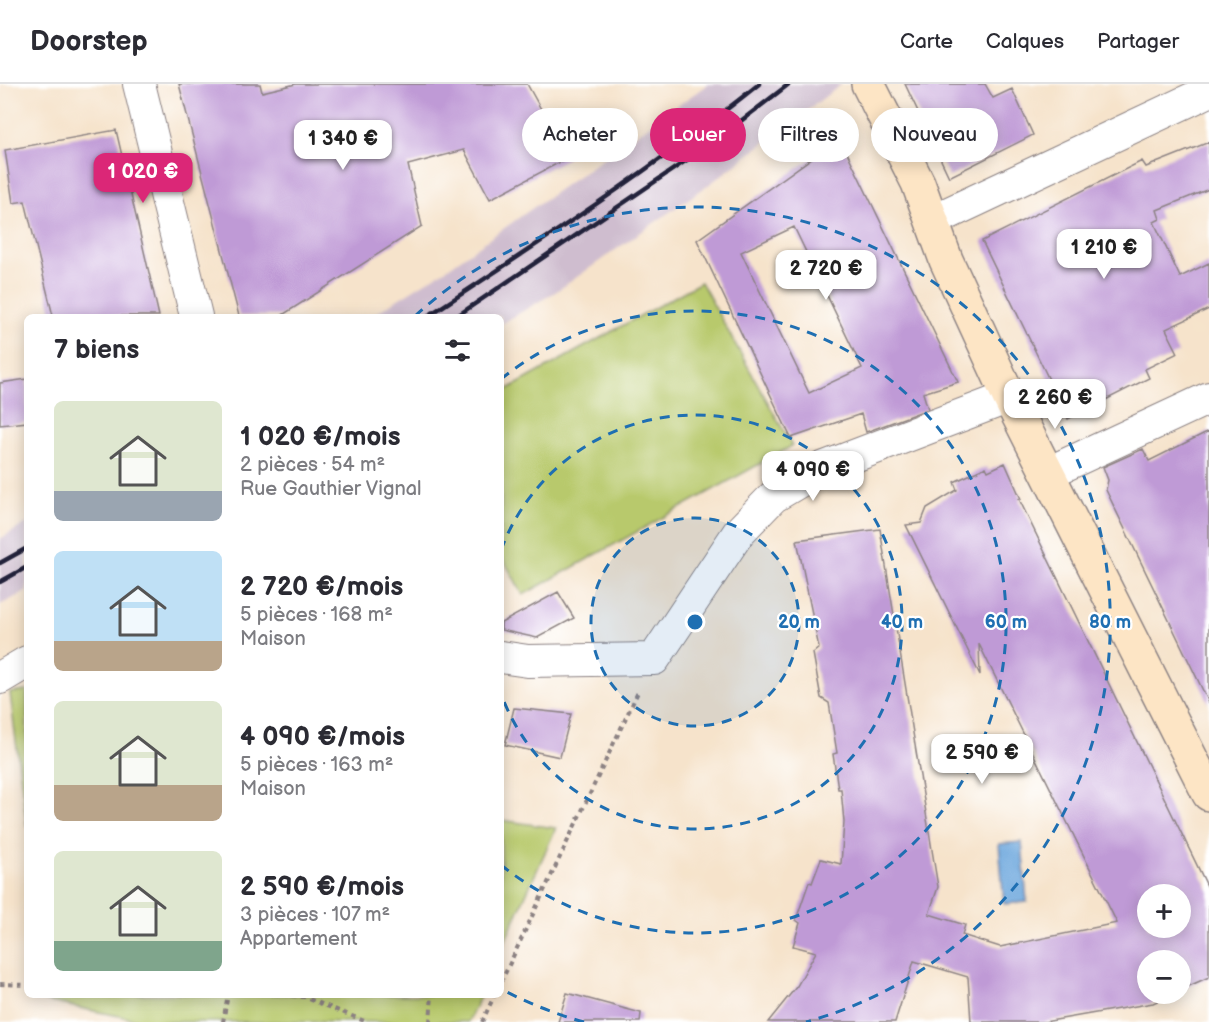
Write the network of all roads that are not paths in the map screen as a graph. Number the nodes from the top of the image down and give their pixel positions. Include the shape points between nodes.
1 (139, 84) edge
2 (867, 84) edge
3 (1209, 91) edge
4 (932, 221) junction
5 (196, 314) edge
6 (1009, 397) junction
7 (1209, 398) edge
8 (1048, 473) junction
9 (504, 658) edge
10 (24, 665) edge
11 (0, 678) edge
12 (1209, 794) edge

1 - 5 street
2 - 4 main road via 918,183
3 - 4 street
4 - 6 main road
6 - 8 main road
6 - 9 street via 820,469 773,497 739,532 654,659 528,662
7 - 8 street
8 - 12 main road
10 - 11 street

